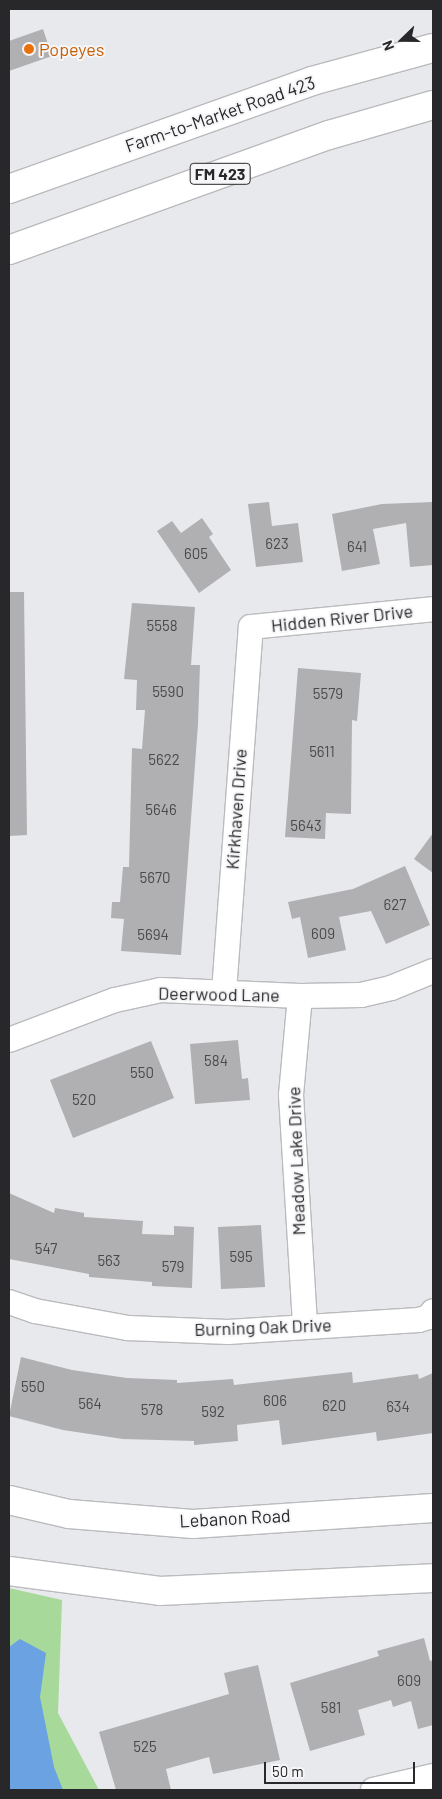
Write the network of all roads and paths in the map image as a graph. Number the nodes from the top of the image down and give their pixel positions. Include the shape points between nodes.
1 (433, 48) edge
2 (433, 105) edge
3 (9, 189) edge
4 (9, 250) edge
5 (433, 609) edge
6 (251, 627) joint
7 (433, 971) edge
8 (224, 992) junction
9 (300, 996) junction
10 (9, 1040) edge
11 (9, 1302) edge
12 (431, 1314) edge
13 (305, 1325) junction
14 (9, 1500) edge
15 (433, 1508) edge
16 (9, 1571) edge
17 (433, 1578) edge
18 (433, 1776) edge
19 (373, 1790) edge

1 - 3 main road, Farm-to-Market Road 423 via 312,81
2 - 4 main road, FM 423 via 329,135
5 - 6 street, Hidden River Drive
6 - 8 street, Kirkhaven Drive
7 - 9 street, Deerwood Lane via 390,988 361,995
8 - 9 street, Deerwood Lane
8 - 10 street, Deerwood Lane via 161,990 115,1000
9 - 13 street, Meadow Lake Drive via 291,1095
11 - 13 street, Burning Oak Drive via 36,1311 128,1328 228,1332
12 - 13 street, Burning Oak Drive via 419,1320
14 - 15 main road, Lebanon Road via 69,1514 193,1524
16 - 17 main road via 160,1591
18 - 19 street

